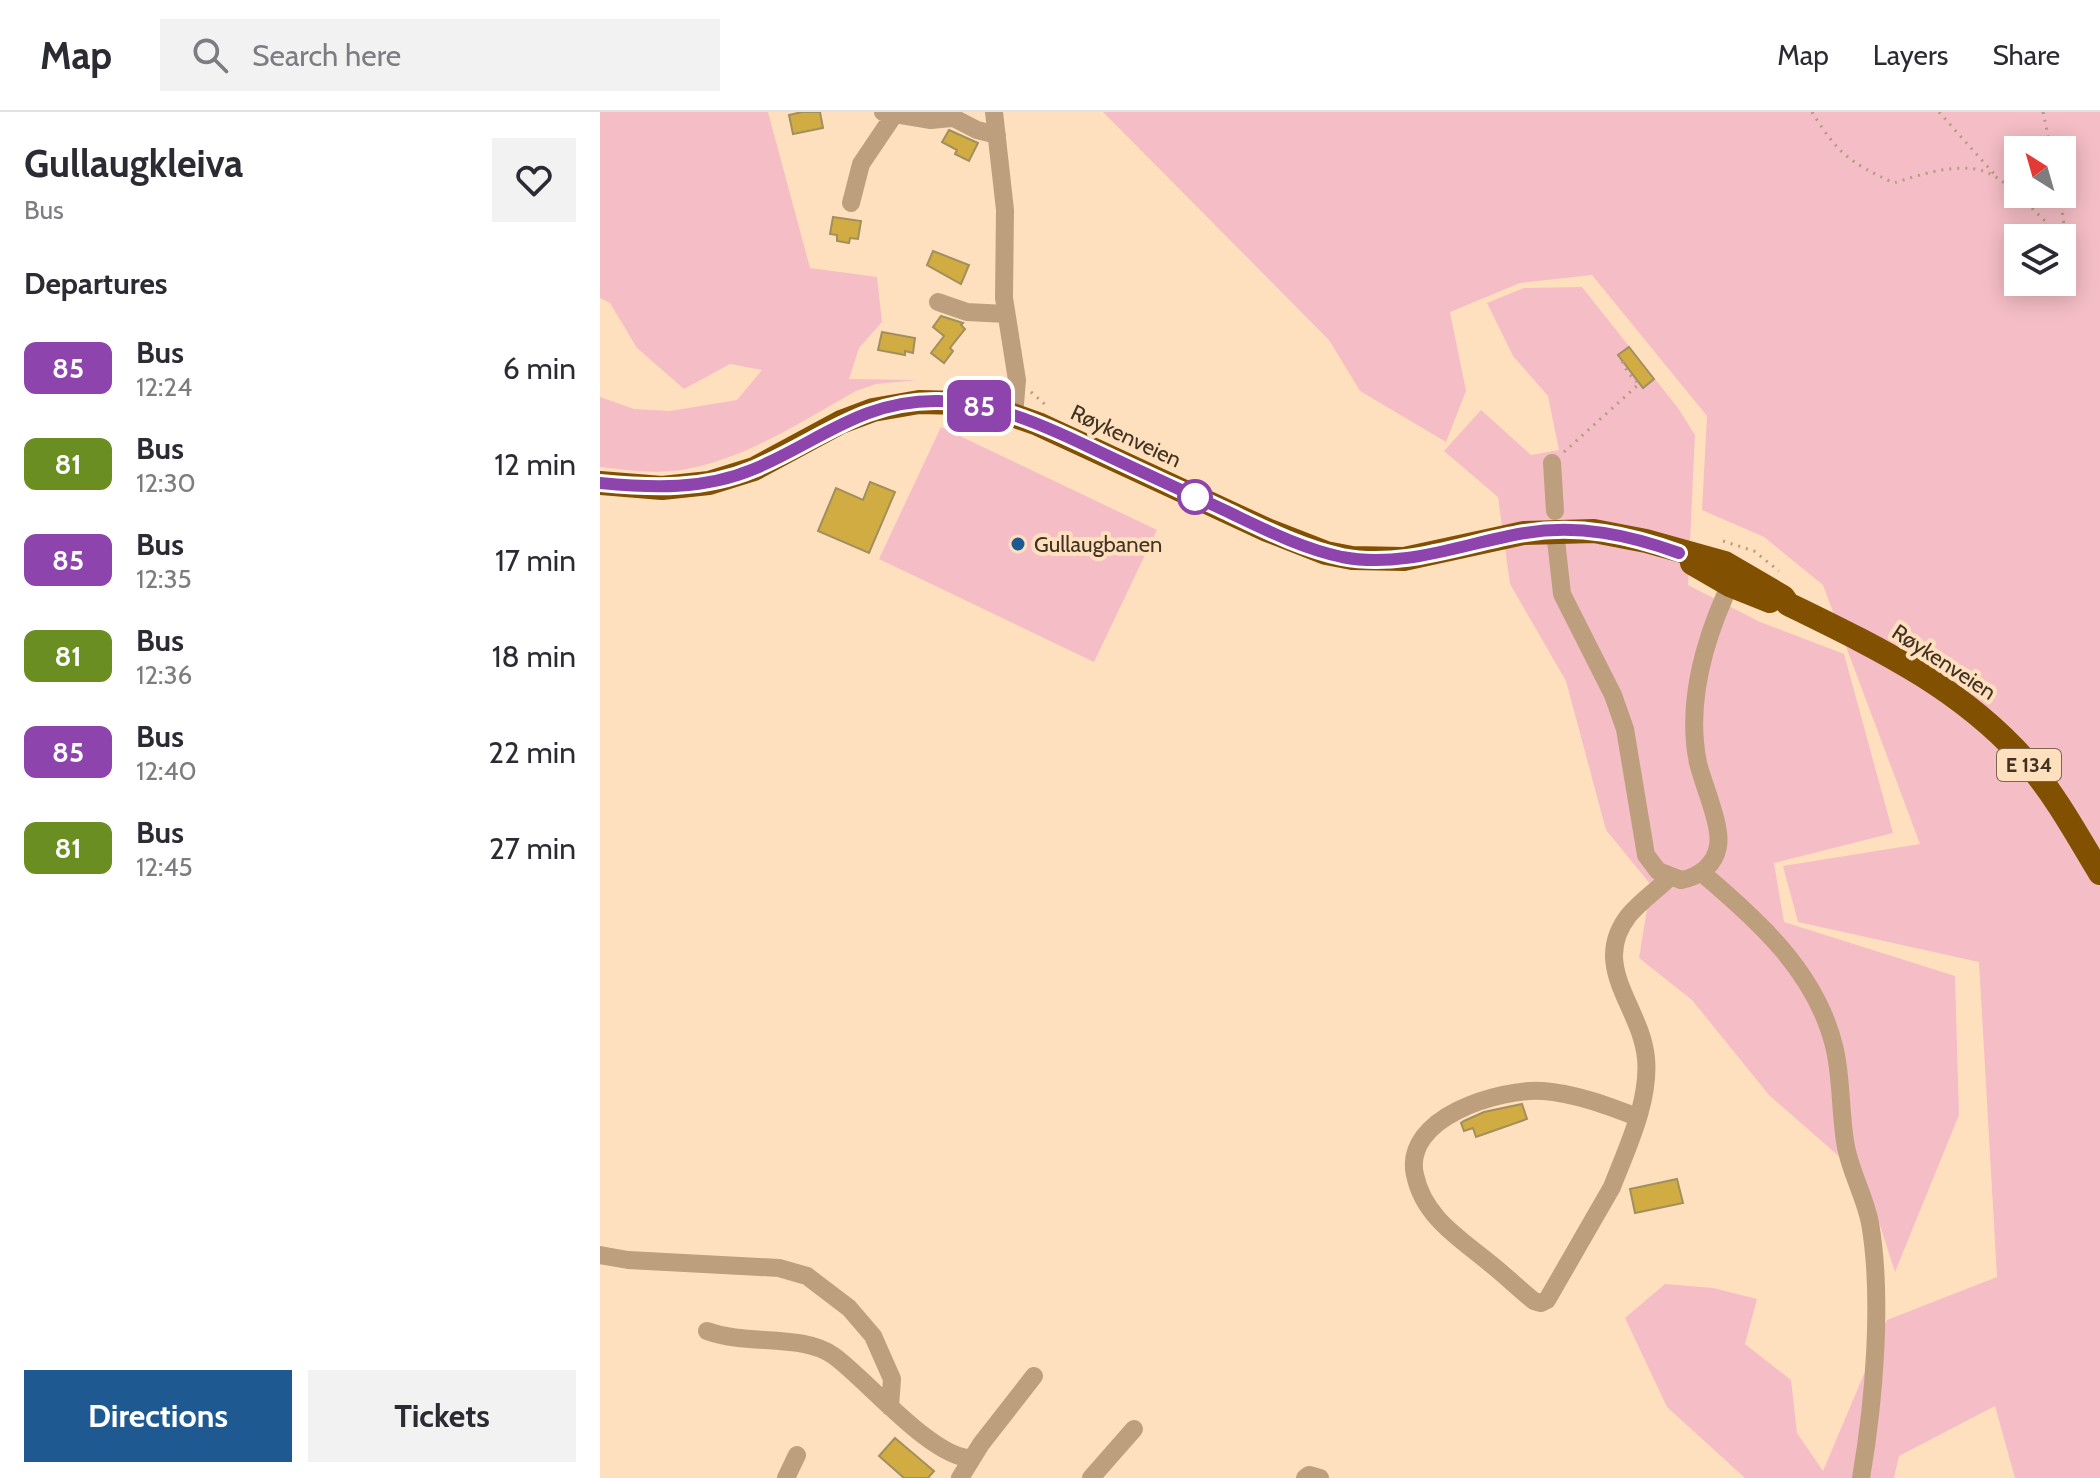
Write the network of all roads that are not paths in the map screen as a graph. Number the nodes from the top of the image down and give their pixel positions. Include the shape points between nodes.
1 (994, 112) edge
2 (888, 114) edge
3 (947, 115) edge
4 (997, 135) junction
5 (851, 203) dead end
6 (938, 302) dead end
7 (1006, 314) junction
8 (1014, 416) junction
9 (1552, 463) road end
10 (600, 483) edge
11 (1555, 511) dead end
12 (1556, 540) dead end
13 (1734, 577) junction
14 (1702, 873) junction
15 (2100, 873) edge
16 (1670, 877) junction
17 (1637, 1117) junction
18 (600, 1255) edge
19 (707, 1331) dead end
20 (1034, 1376) dead end
21 (890, 1407) junction
22 (1134, 1429) dead end
23 (797, 1455) dead end
24 (971, 1458) junction
25 (786, 1478) edge
26 (960, 1478) edge
27 (1091, 1478) edge
28 (1861, 1478) edge

1 - 4 street
2 - 3 street via 931,120
2 - 5 street via 858,171
3 - 4 street
4 - 7 street via 1005,210
6 - 7 street via 967,312
7 - 8 street via 1017,380
8 - 10 highway, Røykenveien / E 134 via 962,403 893,405 841,422 724,480 662,488
8 - 13 highway, Røykenveien / E 134 via 1267,530 1339,556 1404,559 1568,529 1620,535
9 - 11 street
12 - 16 street via 1562,594 1625,729 1643,845 1653,865
13 - 14 street via 1710,634 1698,683 1695,744 1719,843
13 - 15 highway, Røykenveien / E 134 via 1778,604 1788,604 1911,667 1985,719 2032,768
14 - 16 street via 1681,880
14 - 28 street via 1769,932 1802,975 1831,1035 1846,1147 1869,1219 1875,1302
16 - 17 street via 1630,915 1614,944 1616,973 1646,1057
17 - 17 street via 1561,1094 1500,1095 1438,1121 1419,1149 1415,1175 1446,1230 1541,1303 1607,1197
18 - 21 street via 779,1268 807,1276 849,1308 873,1336 892,1379
19 - 21 street via 823,1350
20 - 24 street
21 - 24 street via 931,1441
22 - 27 street
23 - 25 street
24 - 26 street

